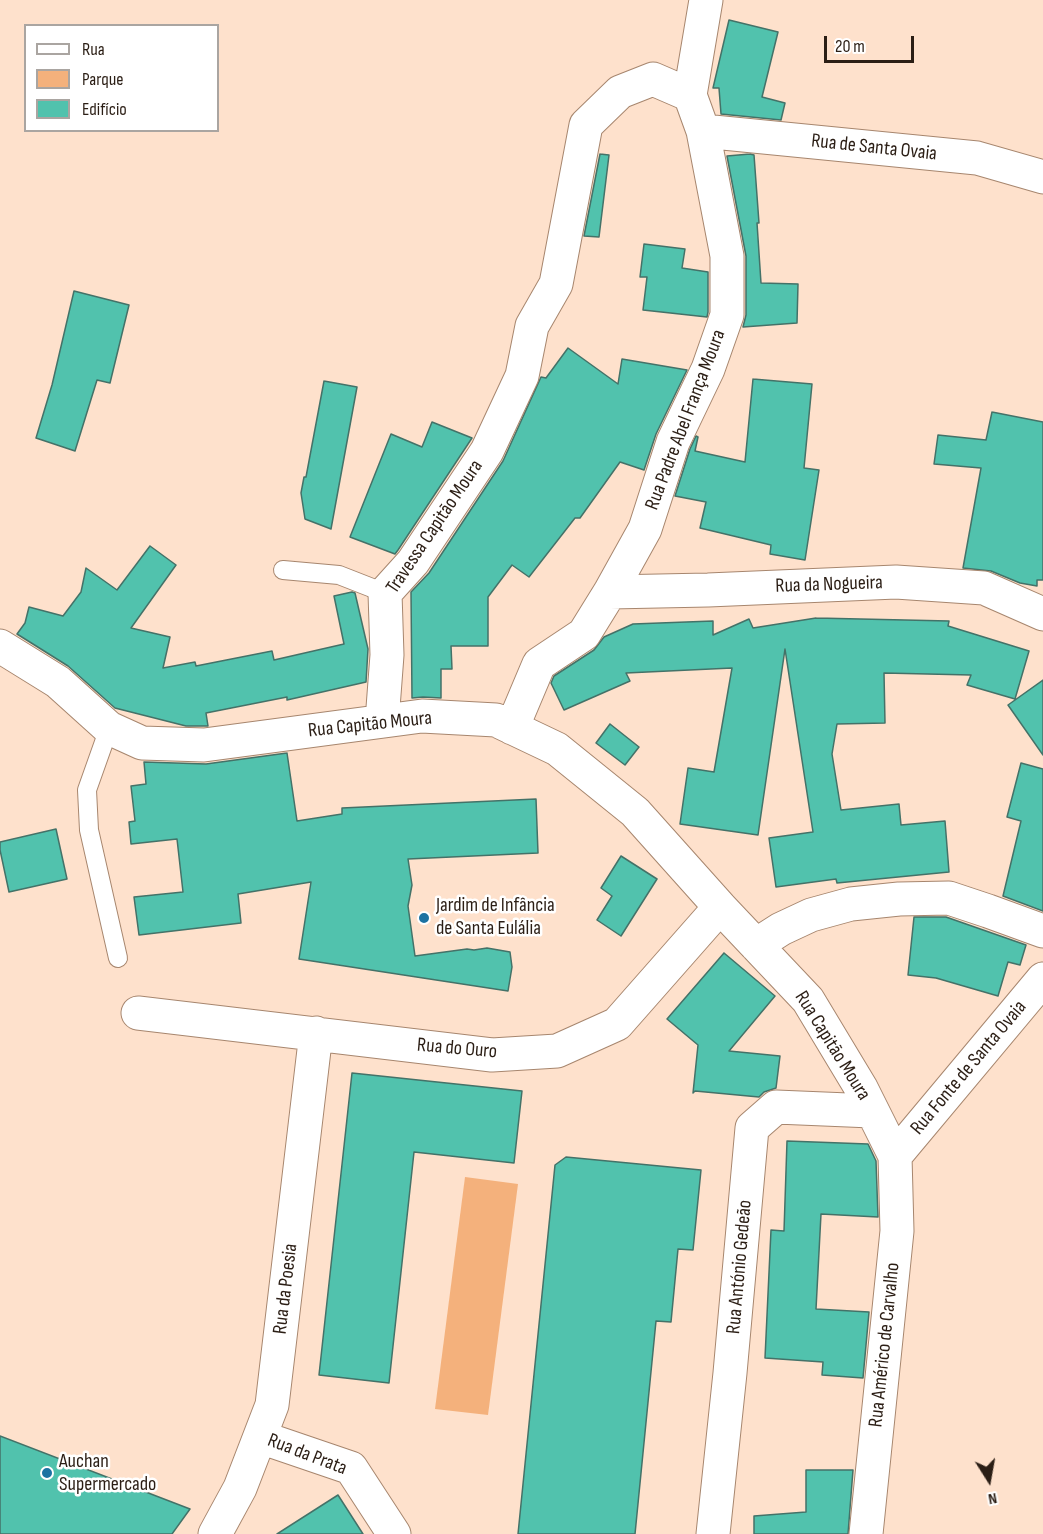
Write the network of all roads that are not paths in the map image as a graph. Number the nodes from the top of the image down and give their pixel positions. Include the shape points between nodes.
1 (706, 0) edge
2 (690, 95) junction
3 (703, 131) junction
4 (1043, 177) edge
5 (283, 570) dead end
6 (610, 592) junction
7 (385, 593) junction
8 (1043, 614) edge
9 (0, 646) edge
10 (382, 721) junction
11 (109, 728) junction
12 (513, 728) junction
13 (720, 907) junction
14 (1043, 931) edge
15 (756, 945) junction
16 (118, 958) dead end
17 (1043, 979) edge
18 (138, 1013) dead end
19 (316, 1034) junction
20 (872, 1111) junction
21 (895, 1156) junction
22 (260, 1437) junction
23 (215, 1534) edge
24 (394, 1534) edge
25 (713, 1534) edge
26 (866, 1534) edge

1 - 2 street, Rua Padre Abel França Moura
2 - 3 street, Rua Padre Abel França Moura
2 - 7 street, Travessa Capitão Moura via 652,79 620,92 586,125 556,284 532,326 522,376 487,451 413,562
3 - 4 street, Rua de Santa Ovaia via 977,158
3 - 6 street, Rua Padre Abel França Moura via 727,256 727,315 708,369 673,442 645,529
5 - 7 lane via 339,575
6 - 8 street, Rua da Nogueira via 896,582 984,588
6 - 12 street, Rua Padre Abel França Moura via 584,634 539,664
7 - 10 street, Travessa Capitão Moura via 387,655
9 - 11 street, Rua Capitão Moura via 58,682
10 - 11 street, Rua Capitão Moura via 204,745 142,742
10 - 12 street, Rua Capitão Moura via 422,716 496,720
11 - 16 lane via 87,790 89,830
12 - 13 street, Rua Capitão Moura via 557,749 635,812
13 - 15 street, Rua Capitão Moura
13 - 19 street, Rua do Ouro via 617,1024 557,1051 492,1055
14 - 15 street via 949,898 899,899 851,904 811,915
15 - 20 street, Rua Capitão Moura via 808,1000
17 - 21 street, Rua Fonte de Santa Ovaia
18 - 19 street, Rua do Ouro
19 - 22 street, Rua da Poesia via 272,1405
20 - 21 street, Rua Capitão Moura
20 - 25 street, Rua António Gedeão via 776,1107 752,1128
21 - 26 street, Rua Américo de Carvalho via 897,1231
22 - 23 street, Rua da Poesia via 240,1488
22 - 24 street, Rua da Prata via 351,1468

